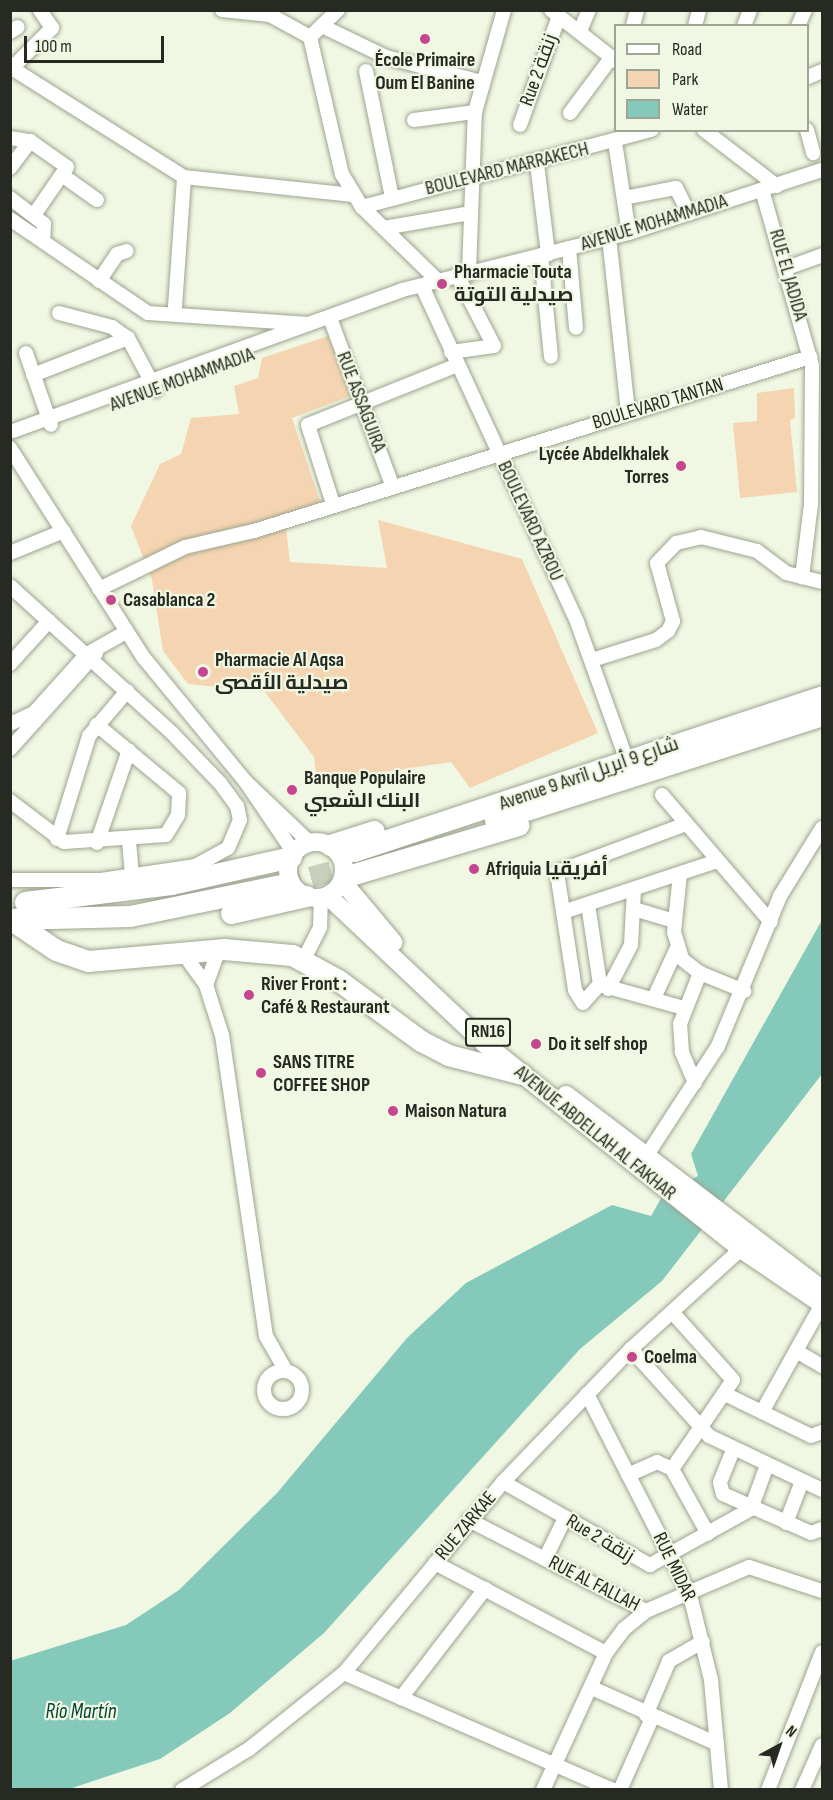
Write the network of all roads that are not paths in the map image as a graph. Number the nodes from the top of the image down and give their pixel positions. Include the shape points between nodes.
1 (40, 10) edge
2 (222, 10) edge
3 (338, 10) edge
4 (504, 10) edge
5 (588, 10) edge
6 (805, 10) edge
7 (270, 13) edge
8 (555, 13) edge
9 (799, 24) edge
10 (324, 27) junction
11 (580, 31) junction
12 (310, 37) junction
13 (613, 59) edge
14 (11, 68) edge
15 (366, 71) dead end
16 (482, 81) junction
17 (475, 112) junction
18 (570, 113) dead end
19 (414, 120) dead end
20 (520, 124) dead end
21 (646, 132) edge
22 (707, 132) edge
23 (808, 132) edge
24 (10, 138) edge
25 (30, 141) junction
26 (615, 142) junction
27 (813, 153) dead end
28 (537, 164) junction
29 (10, 168) edge
30 (822, 171) edge
31 (62, 175) junction
32 (184, 177) junction
33 (471, 178) junction
34 (777, 186) junction
35 (762, 190) junction
36 (353, 195) junction
37 (10, 198) edge
38 (392, 198) junction
39 (624, 198) junction
40 (97, 200) dead end
41 (362, 207) junction
42 (470, 213) junction
43 (689, 214) junction
44 (34, 215) junction
45 (10, 219) edge
46 (384, 228) junction
47 (629, 233) junction
48 (609, 237) junction
49 (43, 241) junction
50 (569, 249) junction
51 (127, 251) dead end
52 (544, 255) junction
53 (822, 255) edge
54 (787, 268) junction
55 (463, 273) junction
56 (437, 280) junction
57 (99, 281) junction
58 (418, 287) junction
59 (175, 307) dead end
60 (59, 312) dead end
61 (263, 320) junction
62 (331, 321) junction
63 (313, 327) junction
64 (576, 328) dead end
65 (128, 338) junction
66 (268, 341) junction
67 (26, 353) dead end
68 (551, 357) dead end
69 (454, 359) junction
70 (815, 362) edge
71 (33, 375) junction
72 (153, 387) junction
73 (360, 401) junction
74 (628, 413) junction
75 (51, 423) junction
76 (13, 441) edge
77 (499, 453) junction
78 (392, 485) junction
79 (333, 504) junction
80 (817, 505) edge
81 (64, 531) junction
82 (10, 553) edge
83 (802, 577) junction
84 (822, 582) edge
85 (10, 586) edge
86 (99, 589) junction
87 (49, 621) junction
88 (126, 632) junction
89 (92, 654) junction
90 (592, 660) junction
91 (10, 664) edge
92 (127, 691) junction
93 (822, 696) edge
94 (822, 715) edge
95 (97, 725) junction
96 (18, 727) edge
97 (10, 749) edge
98 (129, 750) junction
99 (627, 761) junction
100 (596, 781) junction
101 (246, 783) junction
102 (662, 795) dead end
103 (10, 801) edge
104 (686, 824) junction
105 (822, 828) edge
106 (57, 838) junction
107 (129, 841) junction
108 (97, 843) junction
109 (320, 844) junction
110 (293, 855) junction
111 (717, 861) junction
112 (350, 868) junction
113 (680, 874) junction
114 (132, 876) junction
115 (10, 880) edge
116 (634, 889) junction
117 (318, 897) junction
118 (18, 902) edge
119 (588, 904) junction
120 (633, 909) junction
121 (563, 912) junction
122 (10, 919) edge
123 (47, 921) junction
124 (674, 921) junction
125 (771, 922) junction
126 (677, 948) junction
127 (219, 950) junction
128 (183, 953) junction
129 (304, 959) junction
130 (700, 974) junction
131 (206, 985) junction
132 (604, 987) junction
133 (744, 991) junction
134 (654, 998) junction
135 (684, 1008) junction
136 (522, 1074) junction
137 (696, 1083) junction
138 (645, 1159) junction
139 (746, 1244) junction
140 (822, 1299) edge
141 (672, 1312) junction
142 (266, 1336) junction
143 (631, 1349) junction
144 (796, 1351) junction
145 (822, 1366) edge
146 (286, 1371) junction
147 (267, 1379) junction
148 (587, 1394) junction
149 (727, 1395) junction
150 (762, 1412) junction
151 (703, 1430) junction
152 (822, 1432) edge
153 (733, 1450) junction
154 (767, 1465) junction
155 (672, 1469) junction
156 (628, 1475) junction
157 (802, 1480) junction
158 (503, 1482) junction
159 (822, 1490) edge
160 (751, 1509) junction
161 (565, 1518) junction
162 (469, 1520) junction
163 (786, 1523) junction
164 (822, 1529) edge
165 (708, 1534) junction
166 (669, 1556) junction
167 (545, 1559) junction
168 (435, 1563) junction
169 (485, 1589) junction
170 (822, 1591) edge
171 (690, 1595) junction
172 (646, 1611) junction
173 (703, 1641) junction
174 (822, 1652) edge
175 (606, 1653) junction
176 (344, 1673) junction
177 (592, 1688) junction
178 (400, 1698) junction
179 (649, 1716) junction
180 (717, 1744) junction
181 (822, 1745) edge
182 (555, 1766) junction
183 (188, 1788) edge
184 (774, 1788) edge
185 (543, 1790) edge
186 (613, 1790) edge
187 (620, 1790) edge
188 (721, 1790) edge
189 (802, 1790) edge

1 - 14 street via 52,28
2 - 7 street
3 - 10 street
4 - 16 street
5 - 11 street
6 - 9 street
7 - 12 street
8 - 11 street
8 - 20 street, Rue 2 زنقة
10 - 12 street
10 - 16 street via 386,57
11 - 13 street
12 - 36 street via 334,144
13 - 18 street
14 - 32 street
15 - 38 street
16 - 17 street
17 - 19 street
17 - 33 street
21 - 26 street, BOULEVARD MARRAKECH
22 - 34 street
23 - 27 street
24 - 25 street
25 - 29 street
25 - 31 street via 67,167
26 - 28 street, BOULEVARD MARRAKECH
26 - 39 street
28 - 33 street, BOULEVARD MARRAKECH
28 - 52 street
30 - 34 street, AVENUE MOHAMMADIA
31 - 40 street
31 - 44 street
32 - 36 street
32 - 59 street
33 - 38 street, BOULEVARD MARRAKECH
33 - 42 street
34 - 35 street, AVENUE MOHAMMADIA
35 - 43 street, AVENUE MOHAMMADIA
35 - 54 street, RUE EL JADIDA
36 - 41 street
37 - 44 street
38 - 41 street, BOULEVARD MARRAKECH
39 - 43 street via 676,188
39 - 47 street
41 - 46 street
42 - 46 street
42 - 55 street
43 - 47 street, AVENUE MOHAMMADIA
44 - 49 street via 45,228
45 - 49 street
46 - 56 street
47 - 48 street, AVENUE MOHAMMADIA
48 - 50 street, AVENUE MOHAMMADIA
48 - 74 street
49 - 57 street
50 - 52 street, AVENUE MOHAMMADIA
50 - 64 street
51 - 57 street via 117,254
52 - 55 street, AVENUE MOHAMMADIA
52 - 68 street
53 - 54 street
54 - 70 street, RUE EL JADIDA
55 - 56 street, AVENUE MOHAMMADIA
55 - 69 street via 494,346
56 - 58 street, AVENUE MOHAMMADIA
57 - 61 street via 160,316
58 - 62 street, AVENUE MOHAMMADIA
58 - 69 street, BOULEVARD AZROU
60 - 65 street via 112,327
61 - 63 street
61 - 66 street
62 - 63 street, AVENUE MOHAMMADIA
62 - 73 street, RUE ASSAGUIRA
63 - 66 street, AVENUE MOHAMMADIA
63 - 72 street, AVENUE MOHAMMADIA
65 - 71 street
65 - 72 street
66 - 72 street, AVENUE MOHAMMADIA
67 - 71 street
69 - 73 street
69 - 77 street, BOULEVARD AZROU
70 - 74 street, BOULEVARD TANTAN
70 - 80 street, RUE EL JADIDA
71 - 75 street
72 - 75 street, AVENUE MOHAMMADIA
73 - 78 street, RUE ASSAGUIRA
73 - 79 street via 308,425
74 - 77 street, BOULEVARD TANTAN
75 - 76 street, AVENUE MOHAMMADIA
76 - 81 street
77 - 78 street, BOULEVARD TANTAN
77 - 90 street, BOULEVARD AZROU
78 - 79 street, BOULEVARD TANTAN
79 - 86 street, BOULEVARD TANTAN via 254,531 163,554
80 - 83 street, RUE EL JADIDA
81 - 82 street
81 - 86 street
83 - 84 street
83 - 90 street via 786,573 757,551 701,537 676,543 657,563 673,621 668,631 656,640
85 - 87 street
86 - 88 street
87 - 89 street
87 - 91 street
88 - 89 street
88 - 101 street via 170,694
89 - 92 street
89 - 96 street
90 - 99 street, BOULEVARD AZROU
92 - 95 street
92 - 114 street via 220,783 237,806 240,820 228,848 213,858 178,871
93 - 99 highway, Avenue 9 Avril شارع 9 أبريل
94 - 100 highway, Avenue 9 Avril شارع 9 أبريل
95 - 98 street
95 - 106 street via 85,745
96 - 97 street
98 - 107 street via 180,799 166,835
98 - 108 street
99 - 100 highway, Avenue 9 Avril شارع 9 أبريل
100 - 109 highway via 536,781
100 - 112 highway, Avenue 9 Avril شارع 9 أبريل
101 - 109 street
101 - 110 street
102 - 104 street
103 - 106 street
104 - 111 street
104 - 121 street via 559,868
105 - 125 street via 792,873
106 - 108 street
107 - 108 street
107 - 114 street
109 - 110 main road
109 - 112 main road, RN16
110 - 117 main road, RN16 via 289,877
110 - 118 highway via 171,884
111 - 113 street
111 - 125 street
112 - 117 main road
112 - 138 main road, AVENUE ABDELLAH AL FAKHAR / RN16 via 452,1003
113 - 116 street
113 - 124 street
114 - 115 street
116 - 119 street
116 - 120 street
117 - 123 highway via 129,929 82,929
117 - 129 street via 320,927
117 - 136 main road, AVENUE ABDELLAH AL FAKHAR / RN16
118 - 123 highway via 133,903 280,879 174,910
119 - 121 street
119 - 132 street
120 - 124 street
120 - 132 street via 627,959
121 - 132 street via 578,1000 588,1001
122 - 123 highway
122 - 128 highway via 80,960
124 - 126 street
125 - 133 street
126 - 130 street
126 - 134 street
127 - 128 highway
127 - 129 highway via 269,949
127 - 131 street
128 - 131 street
129 - 136 highway via 421,1041 457,1058
130 - 133 street
130 - 135 street
131 - 142 street via 226,1052
132 - 134 street
133 - 137 street
134 - 135 street
135 - 137 street via 679,1039
136 - 138 main road, AVENUE ABDELLAH AL FAKHAR / RN16
137 - 138 street
138 - 139 main road, AVENUE ABDELLAH AL FAKHAR / RN16
139 - 140 main road, AVENUE ABDELLAH AL FAKHAR / RN16
139 - 141 street, RUE ZARKAE
140 - 144 street
141 - 143 street, RUE ZARKAE
141 - 149 street via 732,1377
142 - 146 street
142 - 147 street
143 - 148 street, RUE ZARKAE
143 - 151 street
144 - 145 street
144 - 150 street
146 - 147 street
146 - 147 street via 302,1388 291,1408 268,1403
148 - 156 street, RUE MIDAR
148 - 158 street, RUE ZARKAE
149 - 150 street
149 - 151 street
150 - 152 street via 811,1436
151 - 153 street
151 - 155 street
153 - 154 street
153 - 160 street via 719,1488
154 - 157 street
154 - 160 street
155 - 156 street via 657,1462
155 - 165 street
156 - 166 street, RUE MIDAR
157 - 159 street
157 - 163 street
158 - 161 street, Rue 2 زنقة
158 - 162 street, RUE ZARKAE
160 - 163 street
160 - 165 street, Rue 2 زنقة
161 - 166 street, Rue 2 زنقة via 643,1564
161 - 167 street
162 - 167 street, RUE AL FALLAH
162 - 168 street, RUE ZARKAE
163 - 164 street via 812,1533
165 - 166 street, Rue 2 زنقة
166 - 171 street, RUE MIDAR
167 - 172 street, RUE AL FALLAH
168 - 169 street
168 - 176 street, RUE ZARKAE
169 - 175 street
169 - 178 street
170 - 171 street, RUE AL FALLAH via 758,1566
171 - 172 street, RUE AL FALLAH
171 - 173 street, RUE MIDAR
172 - 175 street via 624,1629
173 - 179 street via 669,1661
173 - 180 street, RUE MIDAR
174 - 184 street
175 - 177 street
176 - 178 street
176 - 183 street, RUE ZARKAE via 258,1743
177 - 179 street
177 - 182 street
178 - 182 street
179 - 180 street
179 - 187 street
180 - 188 street, RUE MIDAR
181 - 189 street
182 - 185 street
182 - 186 street

